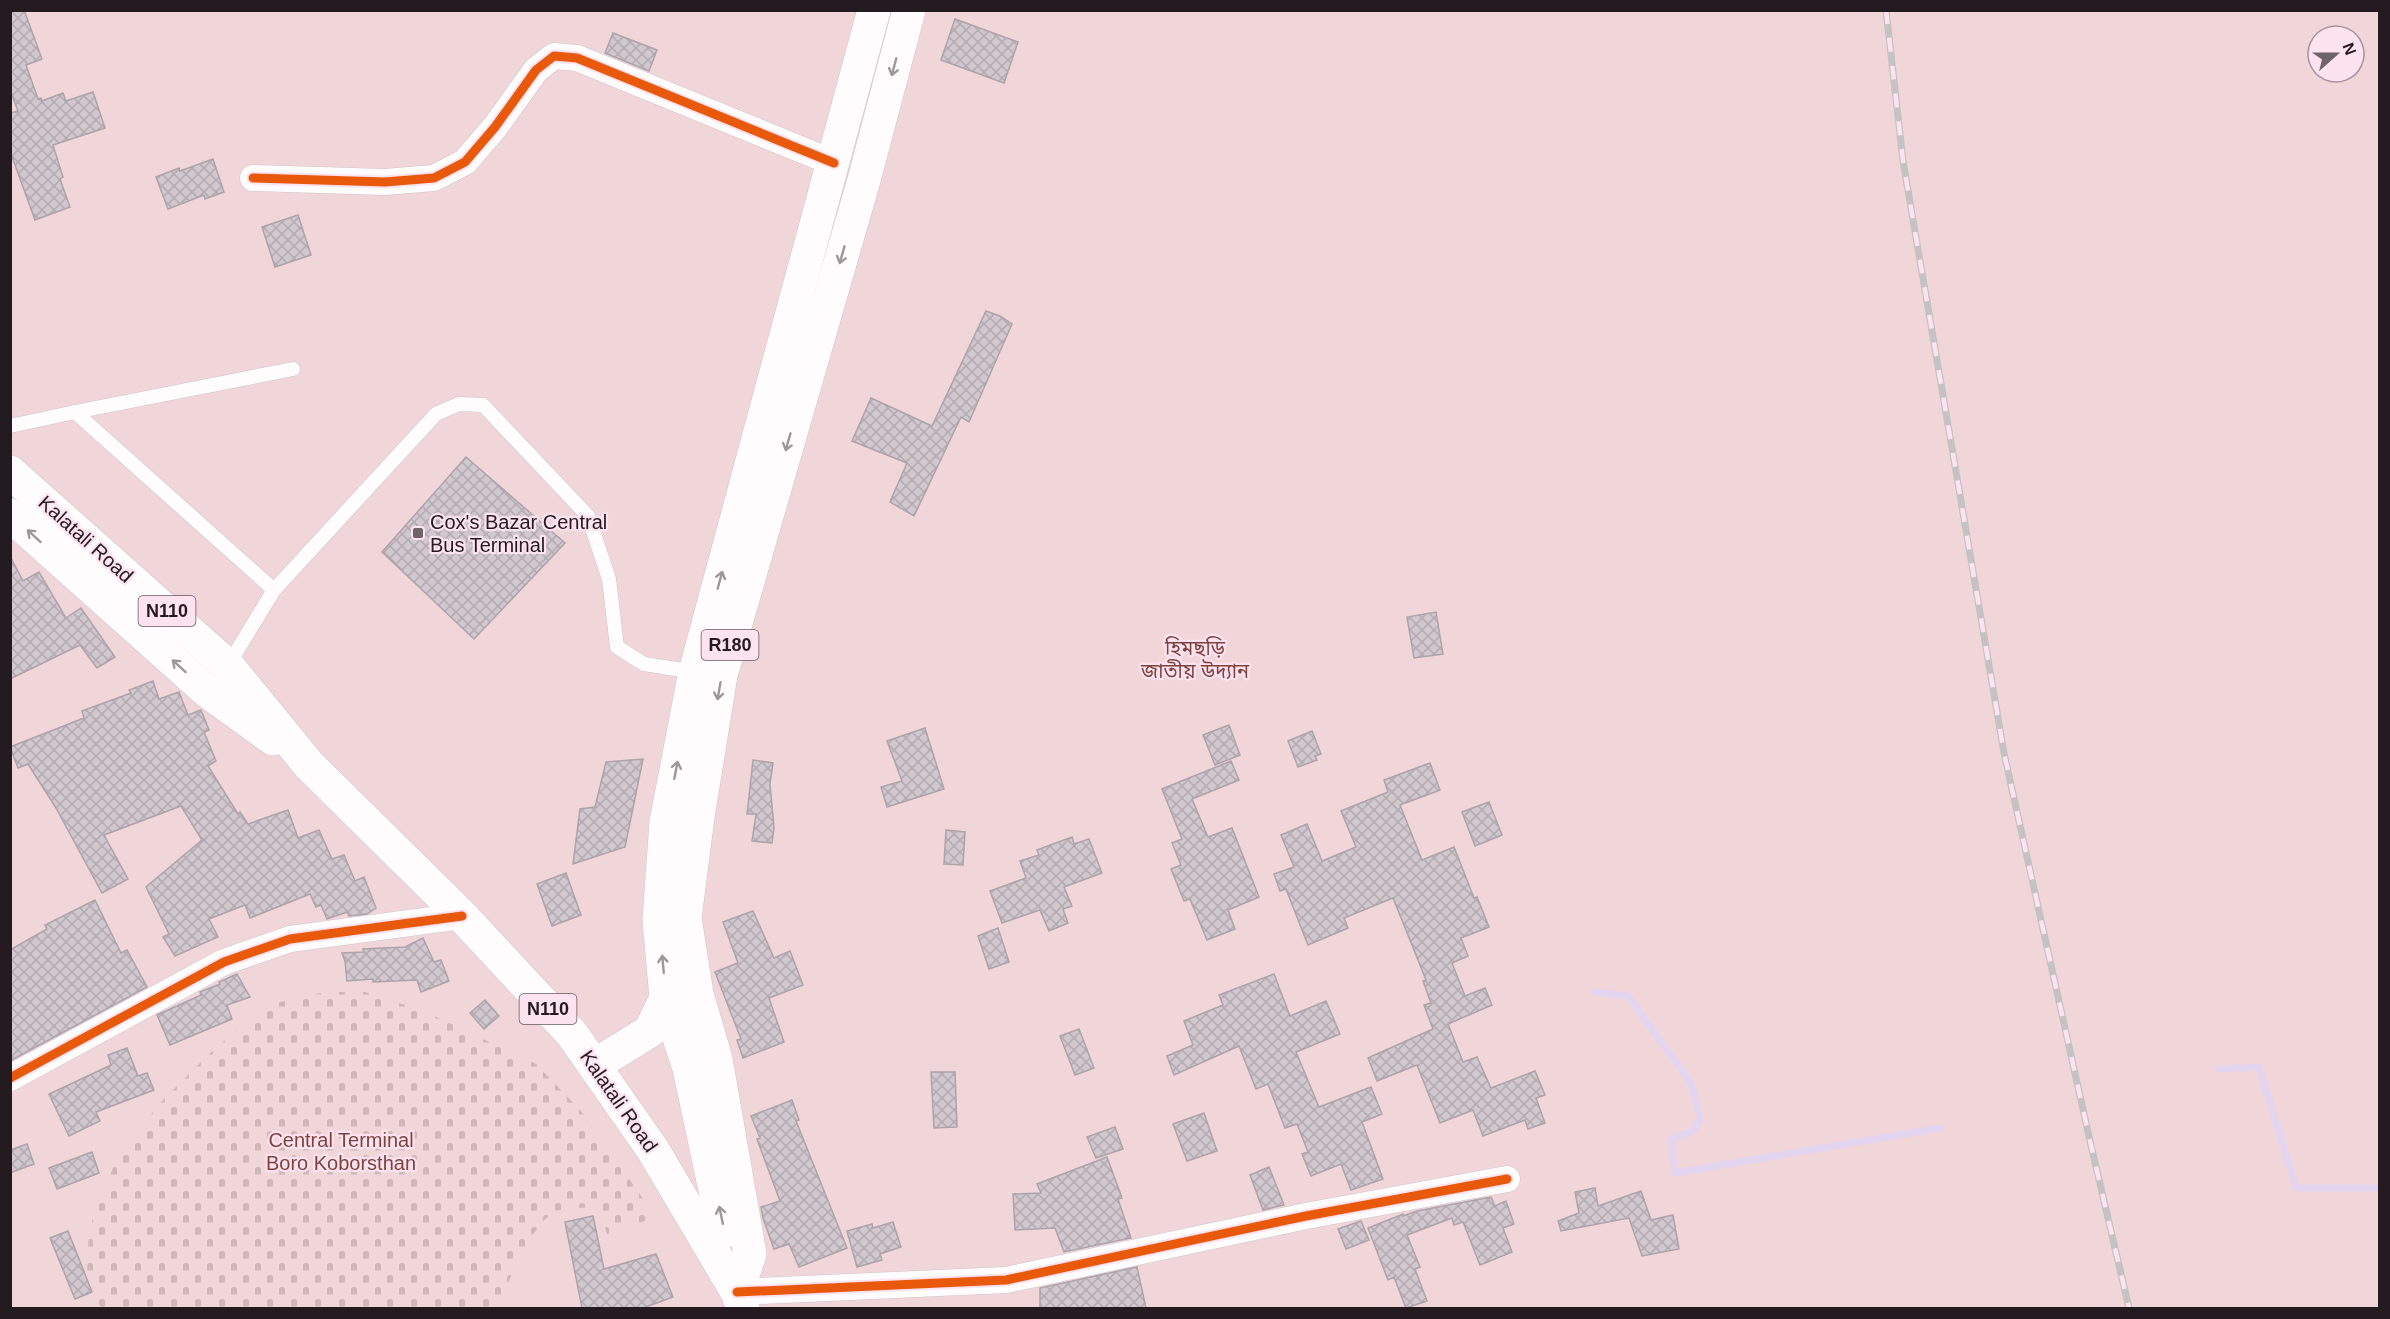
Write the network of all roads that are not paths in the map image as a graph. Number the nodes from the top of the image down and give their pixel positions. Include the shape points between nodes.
1 (874, 10) edge
2 (909, 10) edge
3 (834, 163) junction
4 (253, 178) dead end
5 (293, 369) dead end
6 (75, 412) junction
7 (10, 426) edge
8 (10, 471) edge
9 (10, 515) edge
10 (274, 591) junction
11 (695, 672) junction
12 (218, 679) junction
13 (462, 916) junction
14 (666, 998) junction
15 (595, 1065) junction
16 (10, 1078) edge
17 (1508, 1179) dead end
18 (740, 1300) edge

1 - 3 main road, R180
2 -> 18 main road, R180 via 721,675 698,817 685,918 697,994 716,1059 750,1254
3 - 4 street via 577,58 554,56 536,70 465,162 434,178 385,182
11 -> 3 main road, R180
5 - 6 lane
6 - 7 lane
6 - 10 lane
8 - 12 main road, Kalatali Road / N110
12 -> 9 main road, Kalatali Road / N110
10 - 11 lane via 436,414 459,404 483,405 588,516 609,579 617,647 644,664
10 - 12 lane
14 -> 11 main road, R180 via 659,920 666,822
12 - 13 main road, Kalatali Road / N110
13 - 15 main road, Kalatali Road / N110 via 572,1034
13 - 16 street via 290,939 224,962
14 - 15 main road via 650,1031
18 -> 14 main road, R180 via 689,1068
15 - 18 main road, Kalatali Road / N110 via 653,1149
17 - 18 street via 1306,1216 1006,1280

